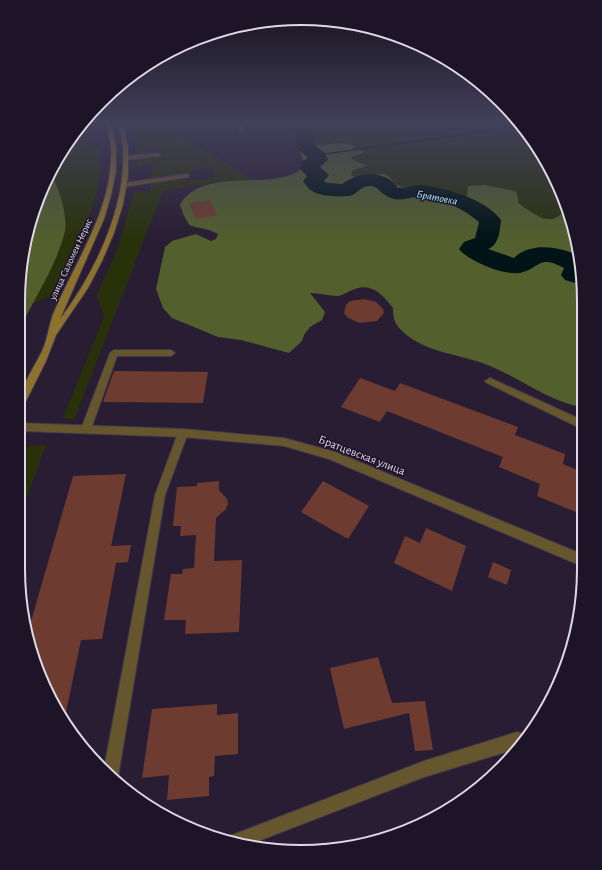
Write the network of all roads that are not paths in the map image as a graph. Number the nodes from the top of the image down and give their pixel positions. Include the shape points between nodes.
1 (113, 161) edge
2 (126, 161) edge
3 (187, 176) dead end
4 (124, 185) junction
5 (52, 335) junction
6 (171, 353) dead end
7 (490, 381) dead end
8 (25, 393) edge
9 (577, 423) edge
10 (25, 427) edge
11 (86, 429) junction
12 (183, 433) junction
13 (577, 557) edge
14 (518, 740) edge
15 (111, 769) edge
16 (243, 839) edge

1 - 5 main road, улица Саломеи Нерис via 105,208 94,238 57,314
2 - 4 main road, улица Саломеи Нерис
3 - 4 street
4 - 5 main road, улица Саломеи Нерис via 113,226 100,257 70,313
5 - 8 main road, улица Саломеи Нерис
6 - 11 street via 114,353
7 - 9 street
10 - 11 street, Братцевская улица
11 - 12 street, Братцевская улица
12 - 13 street, Братцевская улица via 284,442 331,455
12 - 15 street via 160,495
14 - 16 street via 424,769

